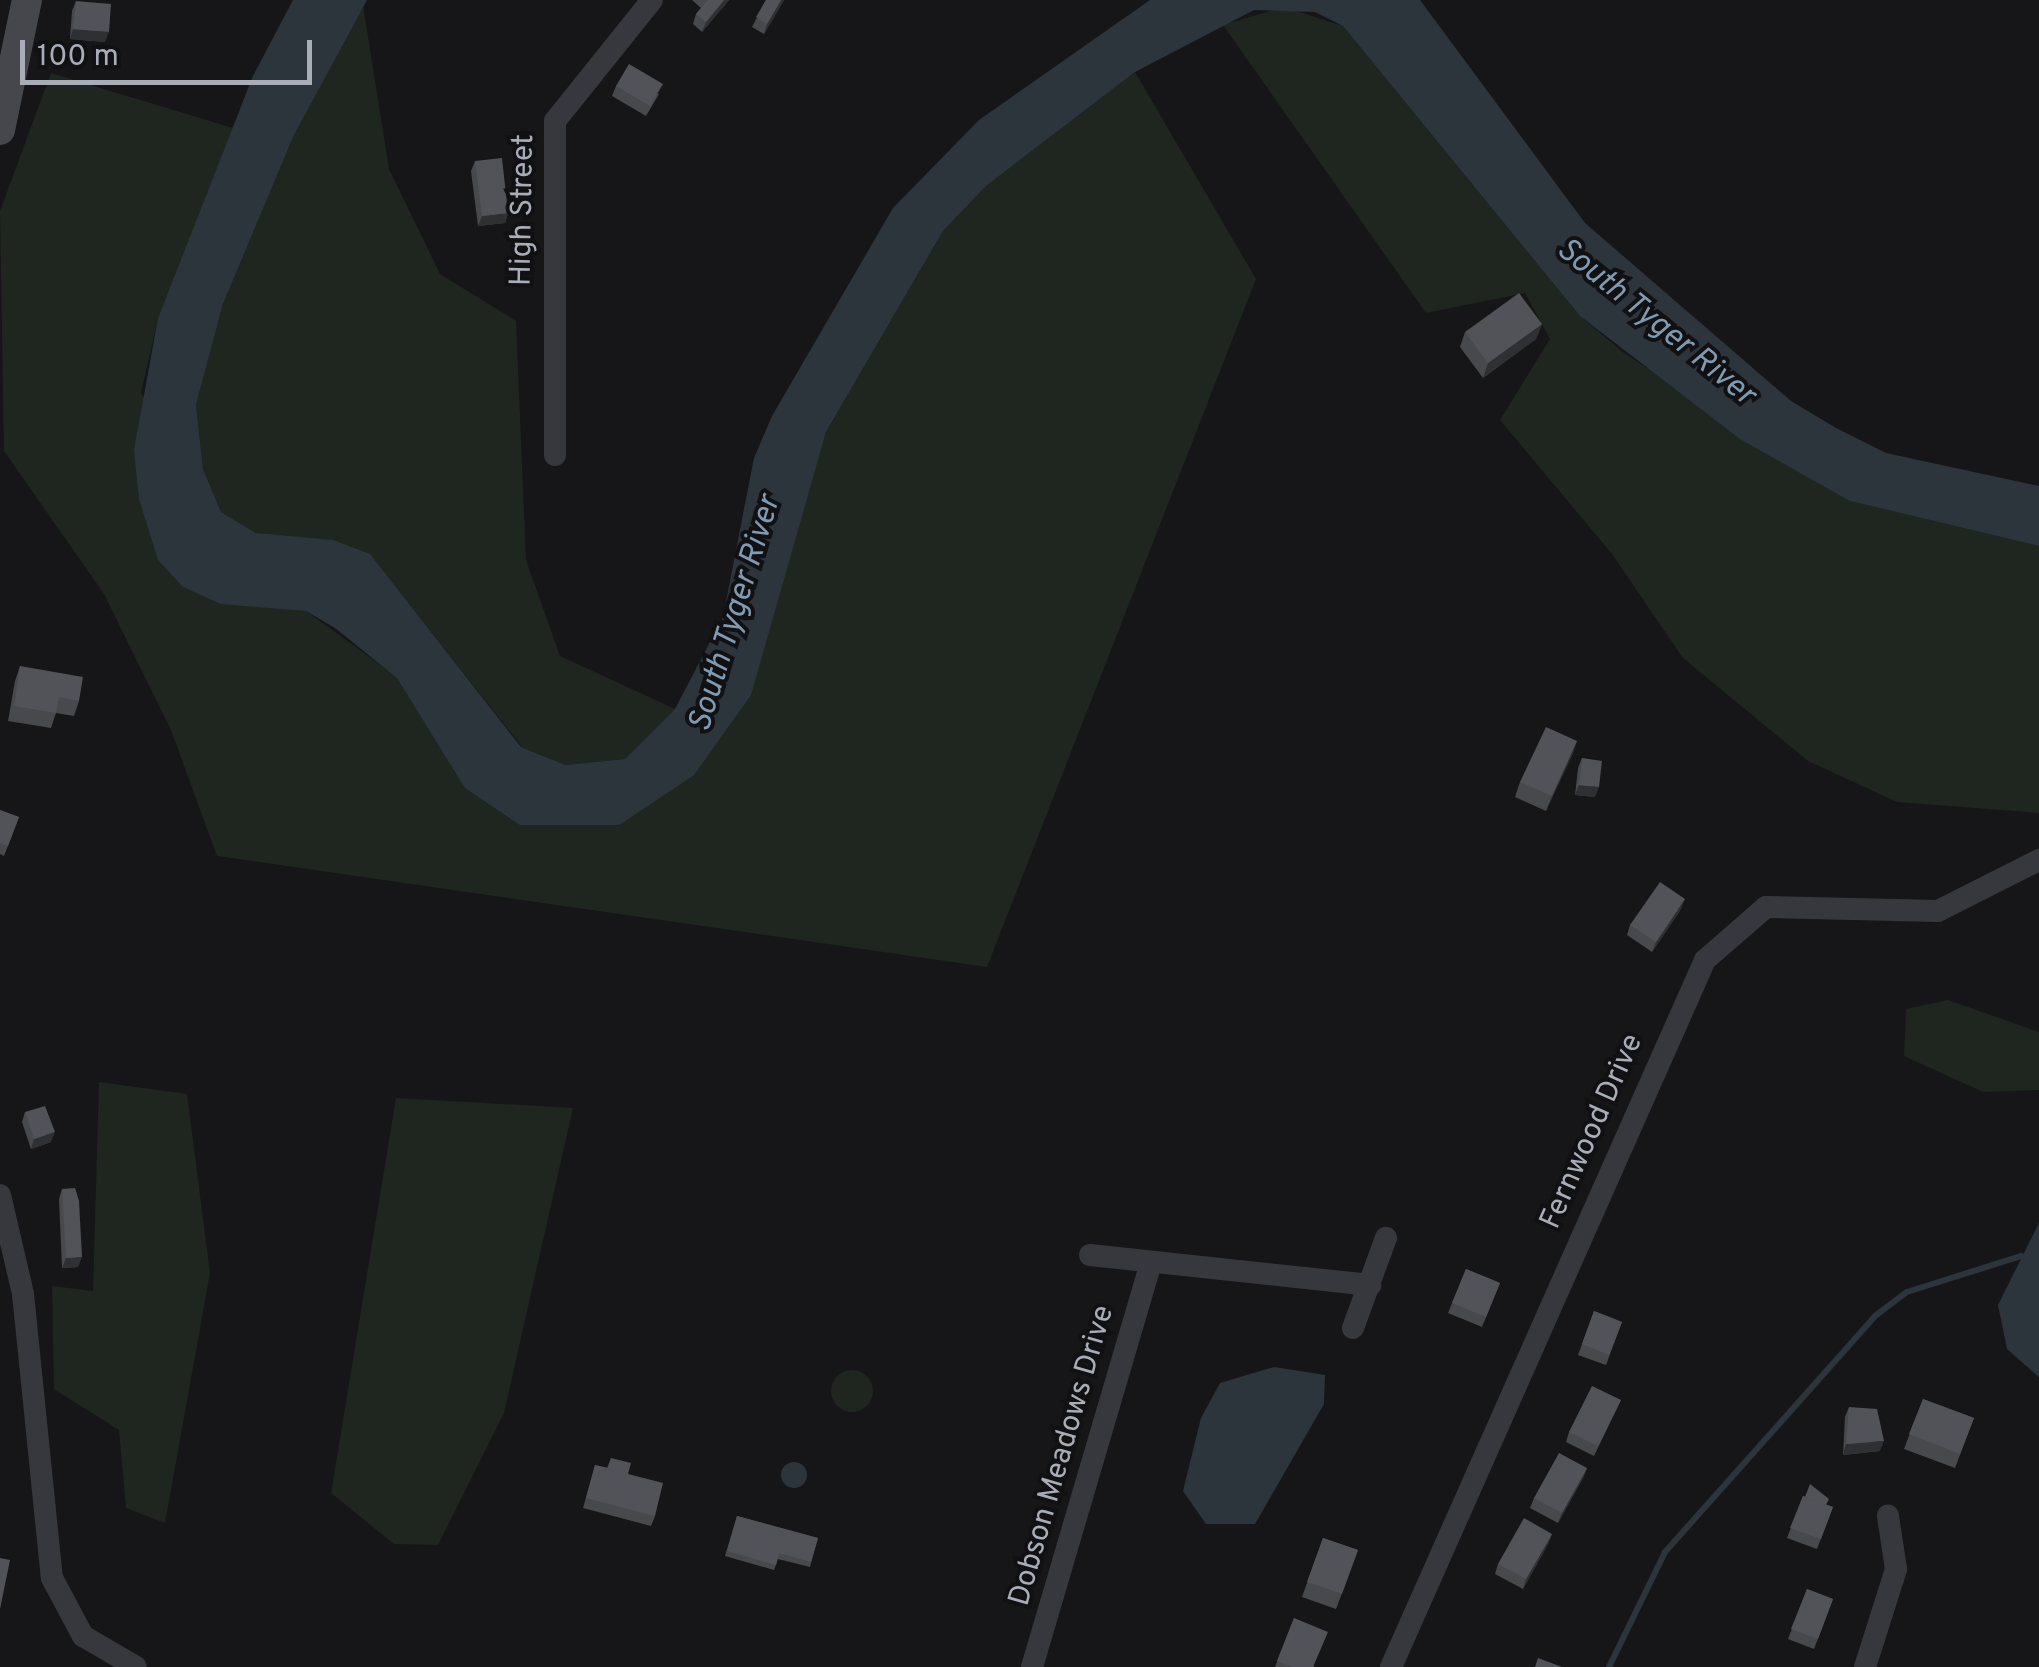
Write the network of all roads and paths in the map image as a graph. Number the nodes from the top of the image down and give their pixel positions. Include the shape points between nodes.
1 (27, 0) edge
2 (652, 0) edge
3 (0, 130) edge
4 (555, 455) dead end
5 (2039, 860) edge
6 (0, 1195) edge
7 (1386, 1238) dead end
8 (1090, 1255) dead end
9 (1151, 1262) junction
10 (1370, 1285) junction
11 (1353, 1328) dead end
12 (1888, 1516) dead end
13 (136, 1667) edge
14 (1032, 1667) edge
15 (1391, 1667) edge
16 (1865, 1667) edge

1 - 3 main road
2 - 4 street, High Street via 555,121
5 - 15 street, Fernwood Drive via 1938,912 1766,906 1705,960
6 - 13 street via 22,1294 52,1578 83,1636
7 - 10 street
8 - 9 street
9 - 10 street
9 - 14 street, Dobson Meadows Drive
10 - 11 street
12 - 16 street via 1896,1569

